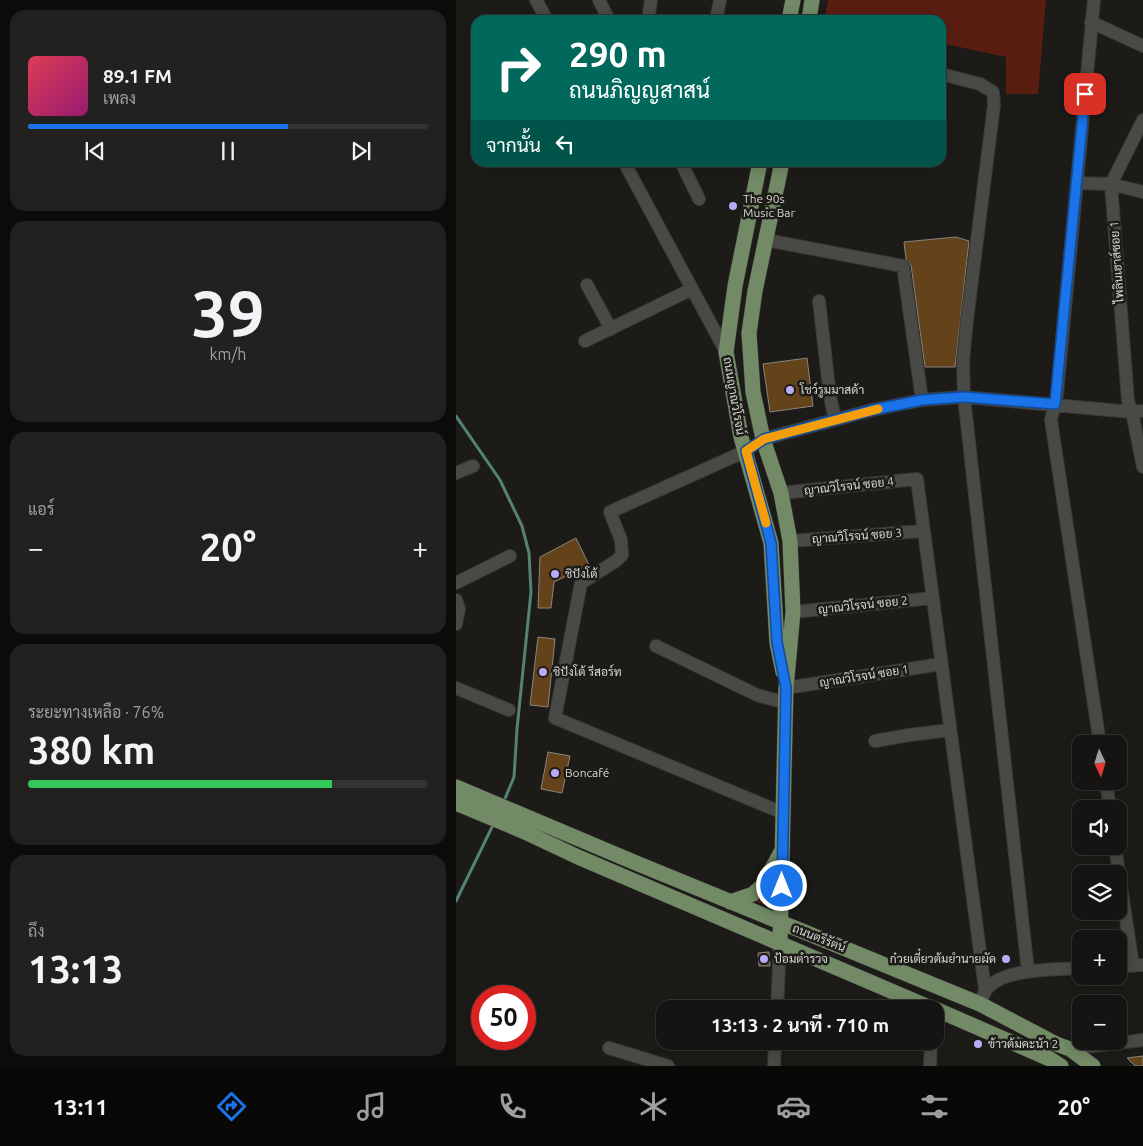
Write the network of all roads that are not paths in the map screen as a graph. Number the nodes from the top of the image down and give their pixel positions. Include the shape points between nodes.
1 (599, 0) edge
2 (651, 0) edge
3 (720, 0) edge
4 (793, 0) edge
5 (812, 0) edge
6 (1094, 0) edge
7 (539, 1) edge
8 (544, 15) edge
9 (606, 15) edge
10 (649, 15) edge
11 (717, 15) edge
12 (790, 15) edge
13 (810, 15) edge
14 (1091, 22) junction
15 (1143, 46) edge
16 (946, 75) edge
17 (1143, 120) edge
18 (627, 167) edge
19 (683, 167) edge
20 (759, 167) edge
21 (781, 167) edge
22 (1077, 183) junction
23 (1111, 184) junction
24 (1143, 192) edge
25 (699, 199) dead end
26 (766, 240) junction
27 (587, 285) dead end
28 (692, 288) junction
29 (819, 301) dead end
30 (611, 329) junction
31 (586, 341) dead end
32 (726, 352) junction
33 (964, 397) junction
34 (922, 400) junction
35 (1055, 404) junction
36 (1137, 411) edge
37 (835, 420) junction
38 (764, 439) junction
39 (746, 451) junction
40 (473, 466) dead end
41 (1143, 467) edge
42 (456, 473) edge
43 (781, 493) junction
44 (923, 531) junction
45 (790, 541) junction
46 (510, 556) dead end
47 (456, 583) edge
48 (933, 598) junction
49 (457, 606) edge
50 (793, 612) junction
51 (456, 624) edge
52 (656, 646) dead end
53 (941, 664) junction
54 (456, 688) edge
55 (786, 696) junction
56 (509, 710) dead end
57 (950, 730) junction
58 (1099, 735) edge
59 (875, 741) dead end
60 (456, 787) edge
61 (456, 803) edge
62 (480, 805) junction
63 (782, 813) junction
64 (527, 825) junction
65 (782, 850) junction
66 (1117, 855) edge
67 (730, 902) junction
68 (782, 923) junction
69 (780, 944) junction
70 (1138, 965) edge
71 (1072, 969) edge
72 (1028, 971) junction
73 (985, 989) junction
74 (777, 1000) edge
75 (912, 1000) edge
76 (980, 1004) junction
77 (944, 1014) edge
78 (1143, 1040) edge
79 (609, 1048) dead end
80 (1070, 1049) junction
81 (775, 1050) edge
82 (931, 1050) edge
83 (668, 1066) edge
84 (774, 1066) edge
85 (930, 1066) edge
86 (1061, 1066) edge
87 (1093, 1066) edge

1 - 9 street
2 - 10 street
3 - 11 street
4 - 12 main road
5 - 13 main road
6 - 14 street
7 - 8 street
14 - 15 street
14 - 22 street
16 - 33 street via 980,84 993,92 994,105 963,353
17 - 23 street
18 - 28 street
19 - 25 street
20 - 32 main road, ถนนญาณวิโรจน์ via 735,286
21 - 26 main road, ถนนญาณวิโรจน์
22 - 23 street
22 - 35 street
23 - 24 street
23 - 36 street, ไพลินเฮาส์ซอย 1 via 1128,401
26 - 34 street via 903,266
26 - 38 main road, ถนนญาณวิโรจน์ via 749,333 753,392
27 - 30 street
28 - 30 street
28 - 32 street
29 - 37 street
30 - 31 street
32 - 39 main road, ถนนญาณวิโรจน์
33 - 34 street
33 - 35 street
33 - 72 street
34 - 37 street
35 - 36 street
35 - 58 street via 1051,420
36 - 41 street, ไพลินเฮาส์ซอย 1
37 - 38 street
38 - 39 main road
38 - 43 main road, ถนนญาณวิโรจน์
39 - 55 main road, ถนนญาณวิโรจน์ via 771,543 777,642
39 - 63 street via 610,512 621,540 622,555 581,584 555,718
40 - 42 street
43 - 44 street, ญาณวิโรจน์ ซอย 4 via 917,478
43 - 45 main road, ถนนญาณวิโรจน์
44 - 45 street, ญาณวิโรจน์ ซอย 3
44 - 48 street
45 - 50 main road, ถนนญาณวิโรจน์
46 - 47 street
48 - 50 street, ญาณวิโรจน์ ซอย 2
48 - 53 street
49 - 51 street
50 - 55 main road, ถนนญาณวิโรจน์
52 - 55 street via 756,695
53 - 55 street, ญาณวิโรจน์ ซอย 1
53 - 57 street
54 - 56 street
55 - 63 main road, ถนนญาณวิโรจน์
57 - 59 street
57 - 73 street
60 - 62 main road, ถนนตรีรัตน์
61 - 62 main road, ถนนตรีรัตน์
62 - 64 main road, ถนนตรีรัตน์
63 - 65 main road, ถนนญาณวิโรจน์
64 - 67 main road, ถนนตรีรัตน์
64 - 69 main road, ถนนตรีรัตน์ via 578,857
65 - 67 main road via 762,886 753,894
65 - 68 main road, ถนนญาณวิโรจน์
66 - 70 street
67 - 68 main road, ถนนตรีรัตน์
68 - 69 main road, ถนนญาณวิโรจน์
68 - 76 main road, ถนนตรีรัตน์
69 - 74 street
69 - 75 main road, ถนนตรีรัตน์
71 - 72 street
72 - 73 street via 1006,976
73 - 76 street
76 - 80 main road, ถนนตรีรัตน์
77 - 86 main road, ถนนตรีรัตน์
78 - 80 street
79 - 83 street
80 - 87 main road, ถนนตรีรัตน์
81 - 84 street
82 - 85 street

